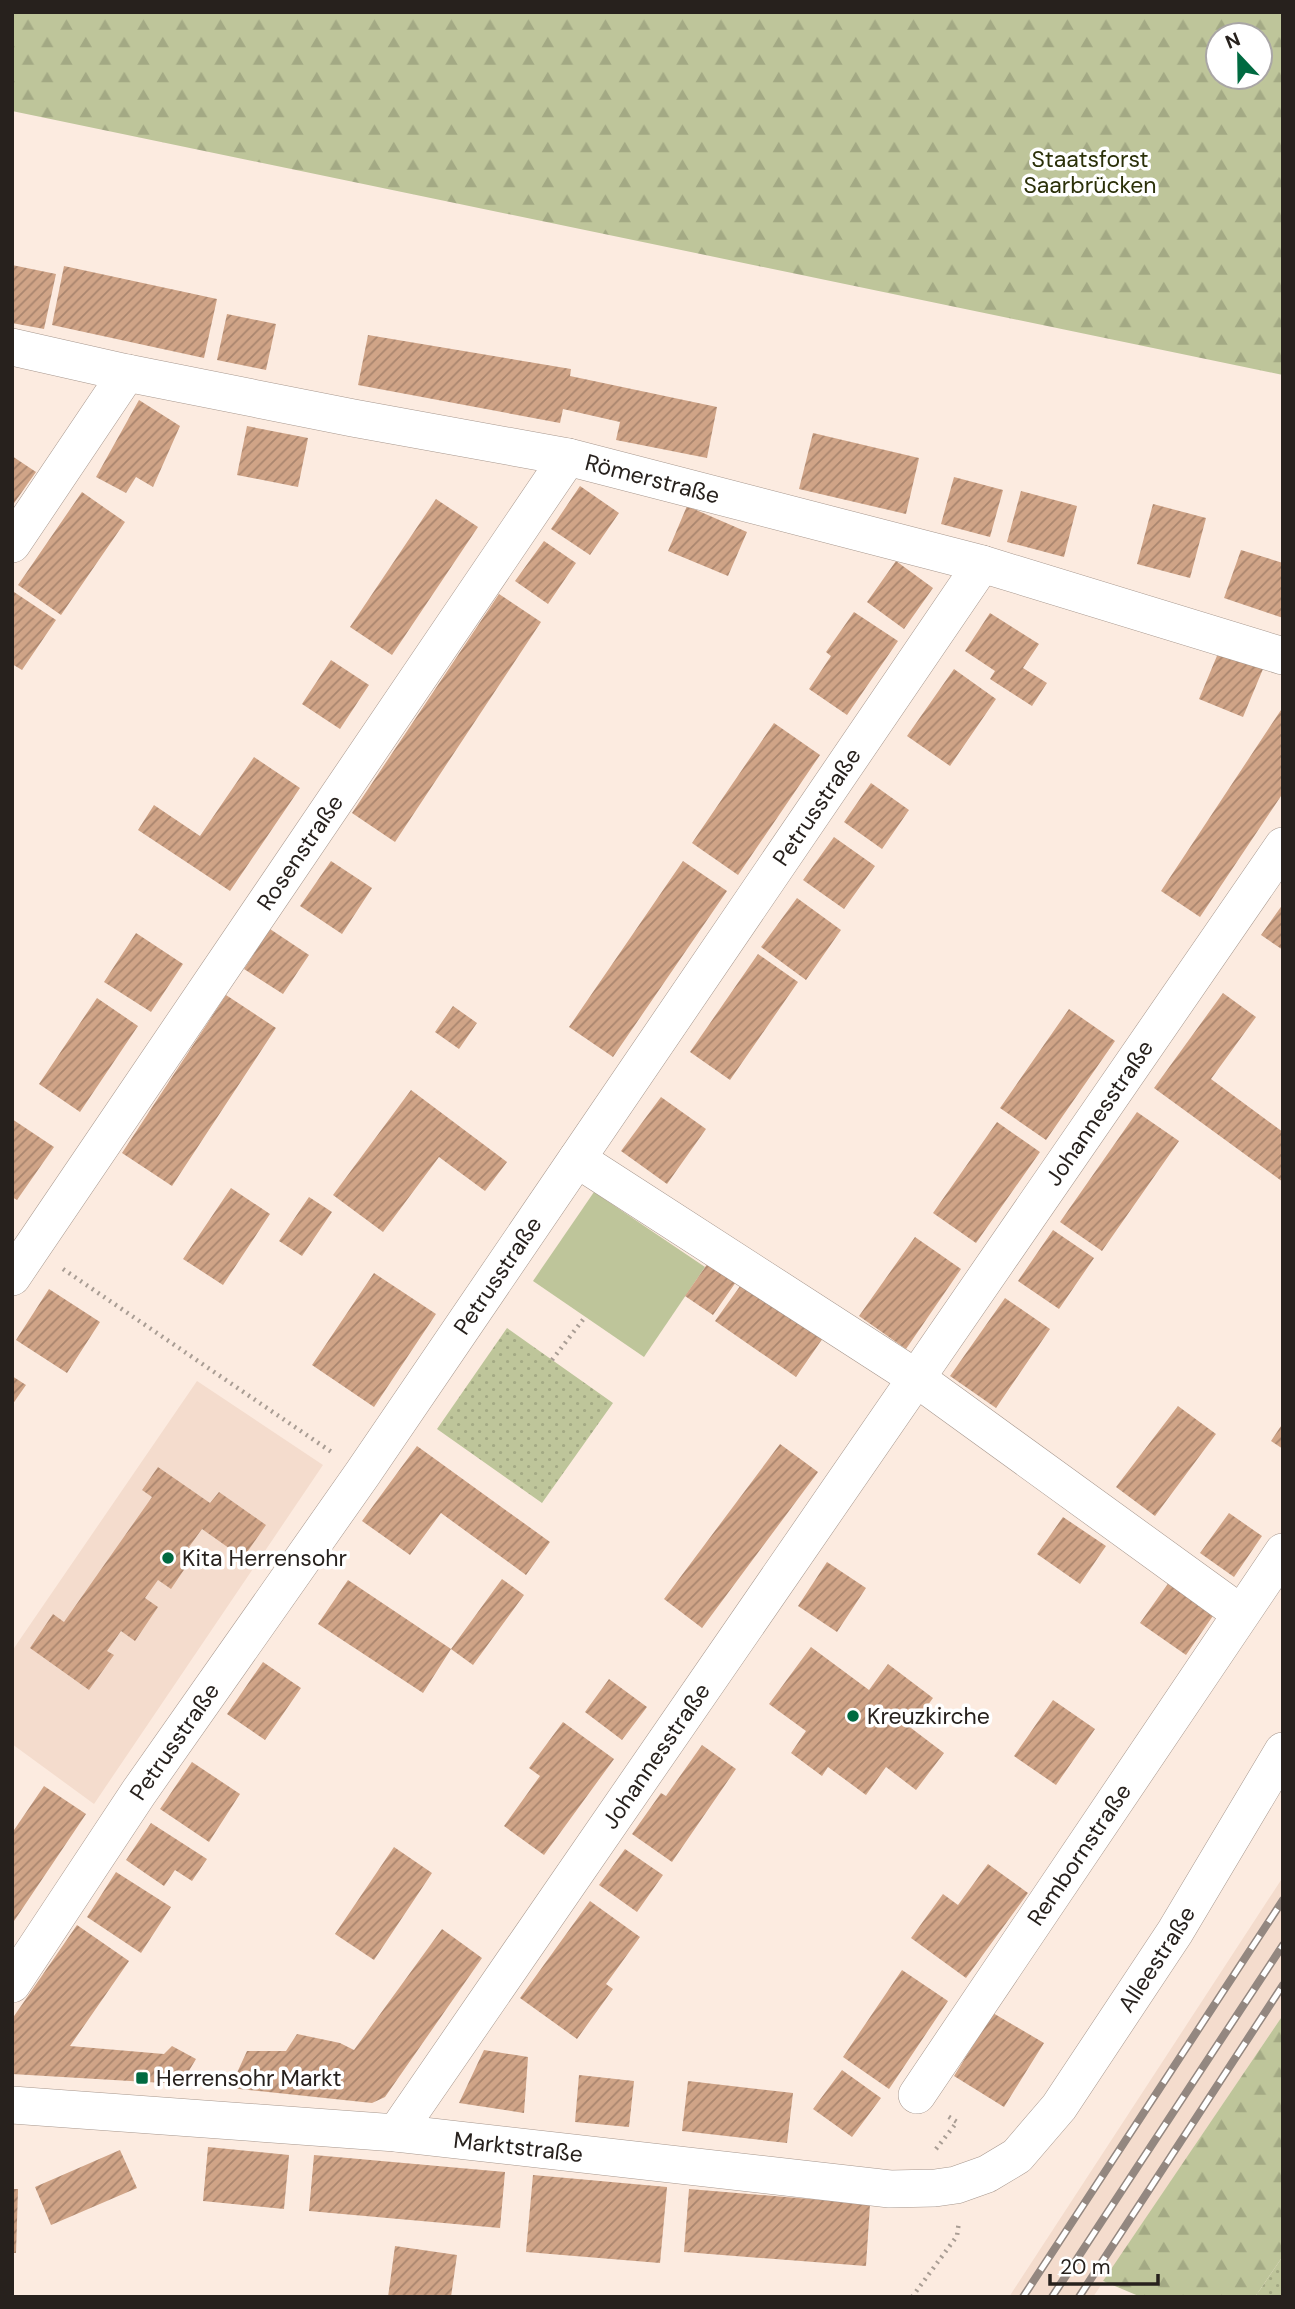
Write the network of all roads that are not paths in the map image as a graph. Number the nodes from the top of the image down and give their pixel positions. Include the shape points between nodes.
1 (12, 347) edge
2 (127, 373) junction
3 (568, 457) junction
4 (12, 544) edge
5 (982, 564) junction
6 (1283, 656) edge
7 (1283, 846) edge
8 (577, 1159) junction
9 (19, 1253) edge
10 (916, 1378) junction
11 (1283, 1552) edge
12 (1240, 1613) junction
13 (1283, 1751) edge
14 (12, 1984) edge
15 (917, 2095) road end
16 (12, 2105) edge
17 (396, 2133) junction
18 (1017, 2156) joint

1 - 2 street, Römerstraße
2 - 3 street, Römerstraße
2 - 4 street
3 - 5 street, Römerstraße
3 - 9 street, Rosenstraße
5 - 6 street, Römerstraße
5 - 8 street, Petrusstraße
7 - 10 street, Johannesstraße
8 - 10 street
8 - 14 street, Petrusstraße
10 - 12 street
10 - 17 street, Johannesstraße
11 - 12 street, Rembornstraße
12 - 15 street, Rembornstraße
13 - 18 street, Alleestraße via 1159,1956 1059,2107
16 - 17 street, Marktstraße
17 - 18 street, Marktstraße via 890,2189 956,2185

